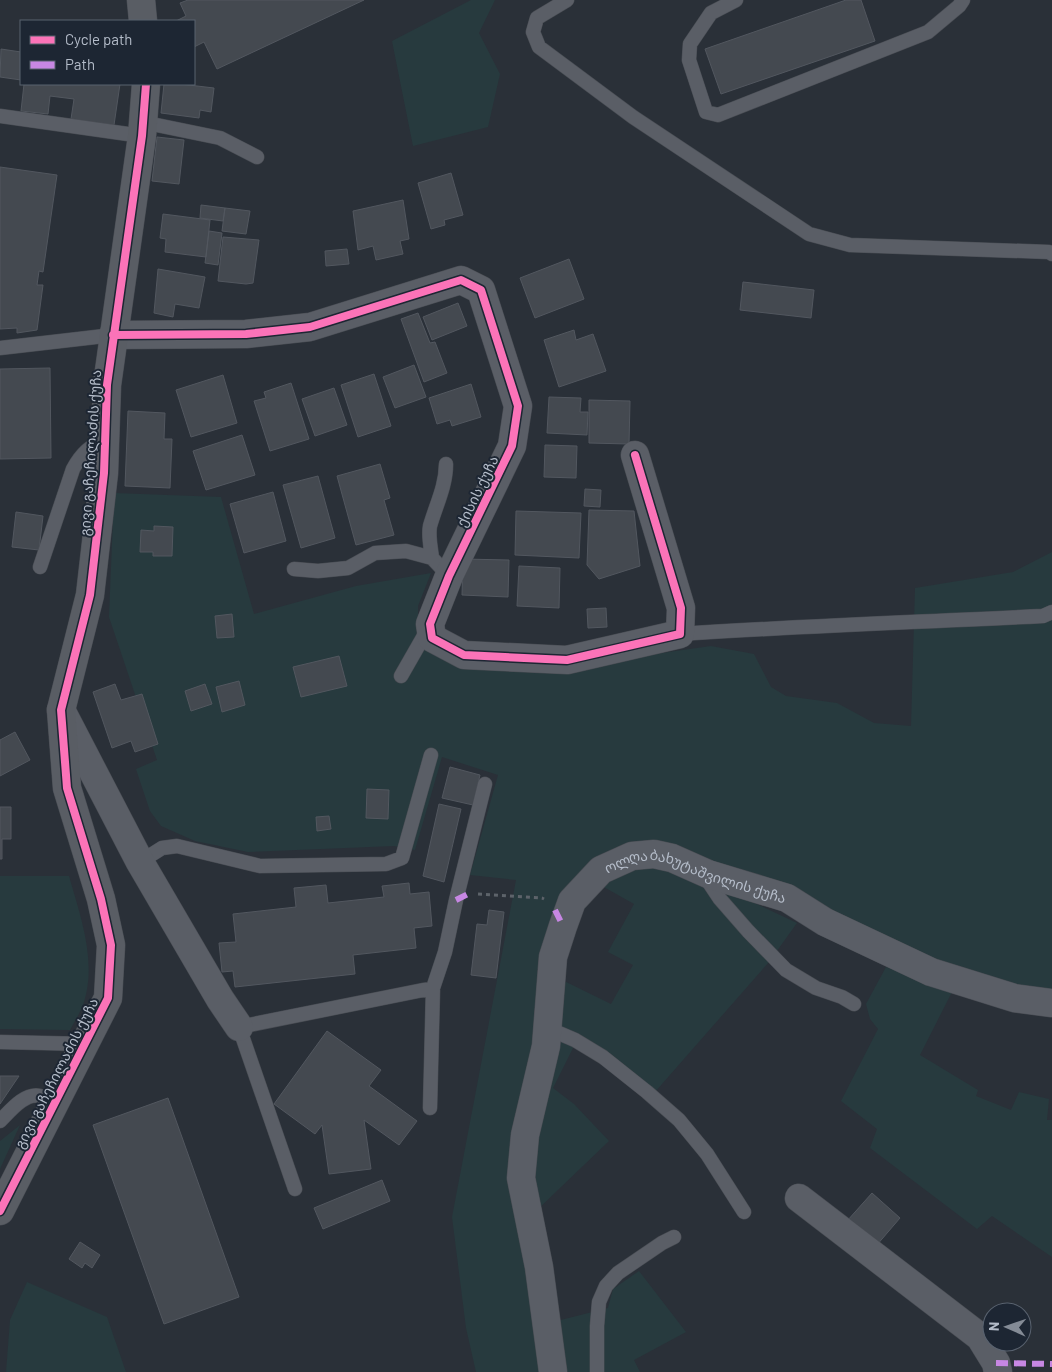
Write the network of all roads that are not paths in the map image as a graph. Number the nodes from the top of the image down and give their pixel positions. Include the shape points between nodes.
1 (141, 0) edge
2 (567, 0) edge
3 (736, 0) edge
4 (964, 0) edge
5 (143, 20) edge
6 (146, 85) edge
7 (0, 116) edge
8 (142, 129) junction
9 (257, 156) dead end
10 (1052, 254) edge
11 (113, 335) junction
12 (0, 348) edge
13 (104, 440) junction
14 (636, 455) dead end
15 (446, 464) dead end
16 (40, 567) dead end
17 (440, 567) junction
18 (294, 569) dead end
19 (1052, 612) edge
20 (430, 624) junction
21 (680, 634) junction
22 (401, 676) dead end
23 (61, 710) junction
24 (431, 755) dead end
25 (485, 784) dead end
26 (140, 862) junction
27 (703, 872) junction
28 (433, 988) junction
29 (1051, 1003) edge
30 (854, 1004) dead end
31 (239, 1027) junction
32 (547, 1028) junction
33 (0, 1042) edge
34 (86, 1044) junction
35 (55, 1104) junction
36 (430, 1108) dead end
37 (0, 1121) edge
38 (295, 1189) dead end
39 (799, 1198) dead end
40 (0, 1211) edge
41 (744, 1212) dead end
42 (674, 1237) dead end
43 (553, 1372) edge
44 (597, 1372) edge
45 (998, 1372) edge

1 - 5 street
2 - 10 lane via 537,18 533,32 539,47 633,117 809,234 850,245
3 - 4 lane via 711,13 690,44 689,60 706,112 718,115 928,32
6 - 8 street, გივი გაჩეჩილაძის ქუჩა
7 - 8 lane
8 - 9 lane via 220,138
8 - 11 street, გივი გაჩეჩილაძის ქუჩა
11 - 12 lane
11 - 13 street, გივი გაჩეჩილაძის ქუჩა
11 - 17 street, ქისის ქუჩა via 246,334 310,327 461,280 481,290 518,406 512,446
13 - 16 lane via 79,457
13 - 23 street, გივი გაჩეჩილაძის ქუჩა via 104,474 90,595
14 - 21 street via 681,608
15 - 17 lane via 446,477 430,528 430,540
17 - 18 lane via 406,551 375,553 348,568
17 - 20 street, ქისის ქუჩა
19 - 21 lane via 1043,616
20 - 21 street via 432,638 464,655 567,660
20 - 22 lane
23 - 26 street
23 - 34 street, გივი გაჩეჩილაძის ქუჩა via 67,788 112,945 108,998
24 - 26 lane via 402,858 386,864 260,866 177,846 162,848
25 - 28 lane via 445,952
26 - 31 street
27 - 29 street, ოლღა ბახუტაშვილის ქუჩა via 788,898 825,922 931,972 1014,998
27 - 30 lane via 720,898 786,970 816,988
27 - 32 street, ოლღა ბახუტაშვილის ქუჩა via 654,854 632,856 600,870 572,901 563,926 553,957
28 - 31 lane
28 - 36 lane
31 - 38 lane
32 - 41 lane via 603,1057 679,1120 708,1154
32 - 43 street, ოლღა ბახუტაშვილის ქუჩა via 546,1046 525,1135 521,1178 539,1267
33 - 34 lane
34 - 35 street, გივი გაჩეჩილაძის ქუჩა
35 - 37 lane via 41,1096 30,1096
35 - 40 street, გივი გაჩეჩილაძის ქუჩა
39 - 45 street via 980,1337
42 - 44 lane via 618,1272 606,1286 599,1302

